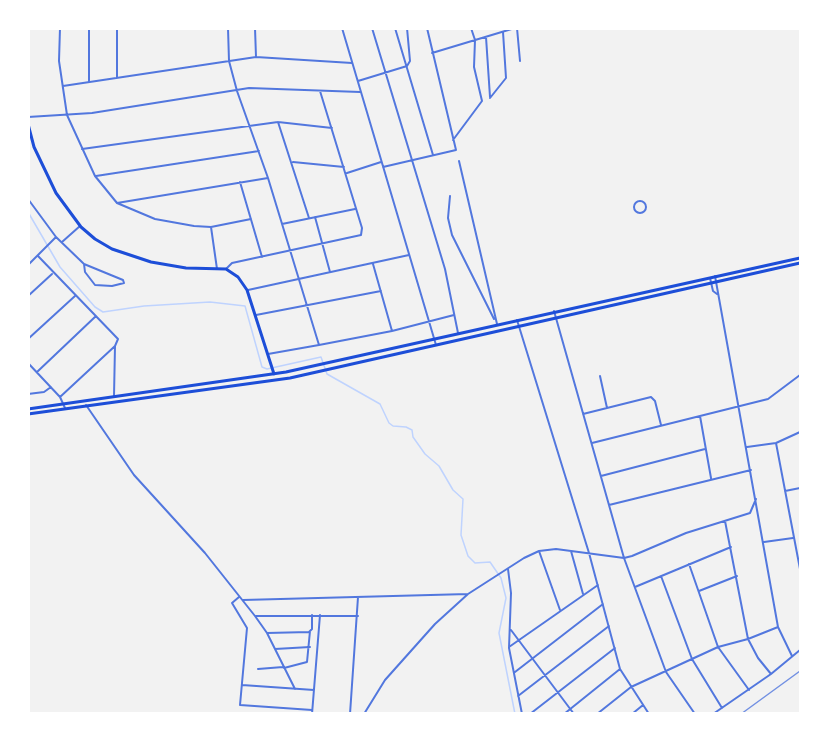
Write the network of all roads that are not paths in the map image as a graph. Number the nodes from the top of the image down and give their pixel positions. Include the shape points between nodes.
1 (60, 28) edge
2 (89, 28) edge
3 (117, 28) edge
4 (228, 28) edge
5 (255, 28) edge
6 (342, 28) edge
7 (372, 28) edge
8 (395, 28) edge
9 (407, 28) edge
10 (427, 28) edge
11 (471, 28) edge
12 (516, 28) edge
13 (502, 31) edge
14 (486, 37) junction
15 (475, 40) junction
16 (432, 53) junction
17 (255, 57) junction
18 (229, 61) junction
19 (520, 61) dead end
20 (352, 63) junction
21 (407, 66) junction
22 (386, 72) junction
23 (117, 77) junction
24 (357, 81) junction
25 (89, 82) junction
26 (62, 87) junction
27 (237, 91) junction
28 (320, 91) junction
29 (360, 92) junction
30 (67, 115) junction
31 (28, 120) edge
32 (278, 122) junction
33 (250, 125) junction
34 (332, 128) junction
35 (28, 136) edge
36 (453, 140) junction
37 (31, 141) junction
38 (81, 149) junction
39 (259, 151) junction
40 (433, 155) junction
41 (414, 160) junction
42 (459, 161) dead end
43 (291, 162) junction
44 (381, 162) junction
45 (344, 167) junction
46 (383, 167) junction
47 (346, 173) junction
48 (95, 176) junction
49 (267, 178) junction
50 (240, 182) junction
51 (450, 196) dead end
52 (28, 199) edge
53 (117, 203) junction
54 (635, 208) joint
55 (356, 209) junction
56 (315, 217) junction
57 (309, 218) junction
58 (251, 219) junction
59 (282, 224) junction
60 (80, 226) junction
61 (211, 227) junction
62 (56, 237) junction
63 (62, 242) junction
64 (322, 244) junction
65 (291, 251) junction
66 (409, 255) junction
67 (38, 256) junction
68 (262, 257) junction
69 (801, 258) edge
70 (801, 263) edge
71 (84, 264) junction
72 (373, 264) junction
73 (28, 265) edge
74 (218, 269) junction
75 (226, 269) junction
76 (330, 272) junction
77 (52, 274) junction
78 (715, 276) junction
79 (710, 277) junction
80 (299, 279) junction
81 (716, 281) junction
82 (711, 282) junction
83 (247, 290) junction
84 (381, 291) junction
85 (717, 294) junction
86 (75, 295) junction
87 (28, 296) edge
88 (307, 306) junction
89 (554, 311) junction
90 (255, 315) junction
91 (454, 315) junction
92 (96, 316) junction
93 (556, 317) junction
94 (517, 320) junction
95 (430, 321) junction
96 (497, 324) junction
97 (518, 325) junction
98 (392, 331) junction
99 (458, 333) junction
100 (28, 339) edge
101 (434, 339) junction
102 (319, 345) junction
103 (436, 345) junction
104 (115, 346) junction
105 (267, 354) junction
106 (28, 363) edge
107 (323, 364) junction
108 (272, 370) junction
109 (324, 371) junction
110 (37, 372) junction
111 (801, 375) edge
112 (600, 376) dead end
113 (275, 379) junction
114 (51, 387) junction
115 (28, 390) edge
116 (33, 393) junction
117 (28, 394) edge
118 (114, 396) junction
119 (60, 397) junction
120 (64, 403) junction
121 (86, 405) junction
122 (740, 407) junction
123 (65, 408) junction
124 (607, 408) junction
125 (28, 409) edge
126 (28, 414) edge
127 (583, 414) junction
128 (700, 416) junction
129 (661, 425) junction
130 (801, 432) edge
131 (591, 443) junction
132 (776, 443) junction
133 (747, 447) junction
134 (705, 449) junction
135 (751, 470) junction
136 (601, 476) junction
137 (711, 478) junction
138 (801, 488) edge
139 (785, 491) junction
140 (756, 499) junction
141 (609, 505) junction
142 (725, 521) junction
143 (795, 537) junction
144 (764, 542) junction
145 (731, 547) junction
146 (539, 551) junction
147 (571, 551) junction
148 (589, 553) junction
149 (624, 558) junction
150 (689, 564) junction
151 (508, 569) junction
152 (801, 569) edge
153 (661, 576) junction
154 (736, 576) junction
155 (598, 585) junction
156 (635, 587) junction
157 (699, 591) junction
158 (468, 594) junction
159 (583, 595) junction
160 (239, 597) junction
161 (358, 597) junction
162 (242, 600) junction
163 (603, 604) junction
164 (561, 611) junction
165 (312, 615) junction
166 (320, 615) junction
167 (255, 616) junction
168 (358, 616) junction
169 (609, 626) junction
170 (777, 627) junction
171 (510, 628) junction
172 (310, 631) junction
173 (267, 633) junction
174 (748, 639) junction
175 (520, 640) junction
176 (310, 647) junction
177 (718, 647) junction
178 (509, 648) junction
179 (615, 648) junction
180 (275, 650) junction
181 (801, 650) edge
182 (792, 656) junction
183 (533, 658) junction
184 (692, 659) junction
185 (283, 668) junction
186 (258, 669) dead end
187 (620, 669) junction
188 (666, 672) junction
189 (514, 673) junction
190 (771, 674) junction
191 (545, 675) junction
192 (241, 685) junction
193 (631, 687) junction
194 (295, 689) junction
195 (314, 690) junction
196 (749, 690) junction
197 (558, 692) junction
198 (519, 696) junction
199 (643, 705) junction
200 (570, 708) junction
201 (722, 708) junction
202 (312, 712) edge
203 (350, 714) edge
204 (364, 714) edge
205 (522, 714) edge
206 (530, 714) edge
207 (564, 714) edge
208 (574, 714) edge
209 (597, 714) edge
210 (632, 714) edge
211 (649, 714) edge
212 (695, 714) edge
213 (713, 714) edge

1 - 26 street
2 - 25 street
3 - 23 street
4 - 18 street
5 - 17 street
6 - 20 street
7 - 22 street
8 - 21 street
9 - 21 street
10 - 16 street
11 - 15 street
12 - 13 street
12 - 19 street
13 - 14 street
13 - 14 street via 506,78 491,99
14 - 15 street
15 - 16 street
15 - 36 street via 474,67 482,101
16 - 36 street
17 - 18 street
17 - 20 street
18 - 23 street
18 - 27 street
20 - 24 street
21 - 22 street
21 - 40 street
22 - 24 street
22 - 41 street
23 - 25 street
24 - 29 street
25 - 26 street
26 - 30 street
27 - 28 street
27 - 30 street
27 - 33 street
28 - 29 street
28 - 34 street
29 - 44 street
30 - 31 street
30 - 38 street
31 - 37 main road
32 - 33 street
32 - 34 street
32 - 43 street
33 - 38 street
33 - 39 street
34 - 45 street
35 - 37 main road
36 - 40 street via 456,150
37 - 60 main road via 56,193
38 - 48 street
39 - 48 street
39 - 49 street
40 - 41 street
41 - 46 street
41 - 91 street
42 - 96 street
43 - 45 street
43 - 57 street
44 - 46 street
44 - 47 street
45 - 47 street
46 - 66 street
47 - 55 street
48 - 53 street
49 - 50 street
49 - 59 street
50 - 53 street
50 - 58 street
51 - 96 street via 448,218 452,235
52 - 62 street
53 - 61 street via 156,219
54 - 54 street via 639,201 646,205 642,212
55 - 56 street
55 - 64 street via 361,235
56 - 57 street
56 - 64 street
57 - 59 street
58 - 61 street
58 - 68 street
59 - 65 street
60 - 63 street
60 - 74 main road via 95,239 130,256 172,266
61 - 74 street
62 - 63 street
62 - 67 street
63 - 71 street
64 - 65 street
64 - 76 street
65 - 68 street
65 - 80 street
66 - 72 street
66 - 95 street
67 - 73 street
67 - 77 street
68 - 75 street via 232,263
69 - 78 main road
70 - 81 main road
71 - 71 street via 123,280 124,283 95,285
72 - 76 street
72 - 84 street
74 - 75 main road
75 - 83 main road via 238,276
76 - 80 street
77 - 86 street
77 - 87 street
78 - 79 main road
78 - 81 street
79 - 82 street
79 - 89 main road
80 - 83 street
80 - 88 street
81 - 82 main road
81 - 85 street
82 - 85 street via 712,291
82 - 93 main road
83 - 90 main road
84 - 88 street
84 - 98 street
85 - 122 street
86 - 92 street
86 - 100 street
88 - 90 street
88 - 102 street
89 - 93 street
89 - 94 main road
90 - 105 main road
91 - 95 street
91 - 99 street
92 - 104 street via 118,339
92 - 110 street
93 - 97 main road
93 - 127 street
94 - 96 main road
94 - 97 street
95 - 98 street
95 - 101 street
96 - 99 main road
97 - 103 main road
97 - 148 street
98 - 102 street
99 - 101 main road
101 - 103 street
101 - 107 main road
102 - 105 street
103 - 109 main road
104 - 118 street
104 - 119 street
105 - 108 main road
106 - 110 street
107 - 108 main road
107 - 109 main road
108 - 113 main road
108 - 118 main road
109 - 113 main road
110 - 114 street
111 - 122 street via 768,399
112 - 124 street
113 - 121 main road
114 - 116 street
114 - 119 street
115 - 116 street
116 - 117 street
118 - 120 main road
119 - 120 street
120 - 123 street
120 - 125 main road
121 - 123 main road
121 - 160 street via 134,475
122 - 128 street
122 - 133 street
123 - 126 main road
124 - 127 street
124 - 129 street via 651,397
127 - 131 street
128 - 129 street
128 - 134 street
129 - 131 street
130 - 132 street
131 - 136 street
132 - 133 street
132 - 139 street
133 - 135 street
134 - 136 street
134 - 137 street
135 - 137 street
135 - 140 street
136 - 141 street
137 - 141 street
138 - 139 street
139 - 143 street
140 - 142 street via 750,513
140 - 144 street
141 - 149 street
142 - 145 street
142 - 149 street
143 - 144 street
143 - 152 street
144 - 170 street
145 - 150 street
145 - 154 street
146 - 147 street
146 - 151 street
146 - 164 street
147 - 148 street
147 - 159 street
148 - 149 street
148 - 155 street
149 - 156 street
150 - 153 street
150 - 157 street
151 - 158 street
151 - 171 street via 512,593
153 - 156 street
153 - 184 street
154 - 157 street
154 - 174 street
155 - 159 street
155 - 163 street
156 - 188 street
157 - 177 street
158 - 161 street
158 - 204 street via 402,659
159 - 164 street
160 - 162 street
160 - 192 street via 232,603 247,628
161 - 162 street
161 - 168 street
162 - 167 street
163 - 169 street
163 - 183 street
164 - 175 street
165 - 166 street
165 - 167 street
165 - 172 street
166 - 168 street
166 - 195 street
167 - 173 street
168 - 203 street
169 - 179 street
169 - 191 street
170 - 174 street
170 - 182 street
171 - 175 street
171 - 178 street
172 - 173 street
172 - 176 street
173 - 180 street
174 - 177 street
174 - 190 street
175 - 178 street
175 - 183 street
176 - 180 street
176 - 185 street via 305,664
177 - 184 street
177 - 196 street
178 - 189 street
179 - 187 street
179 - 197 street
180 - 185 street
181 - 182 street
182 - 190 street
183 - 189 street
183 - 191 street
184 - 188 street
184 - 201 street
185 - 186 street
185 - 194 street
187 - 193 street
187 - 200 street
188 - 193 street
188 - 212 street
189 - 198 street
190 - 196 street
191 - 197 street
191 - 198 street
192 - 194 street
192 - 202 street via 240,705
193 - 199 street
193 - 209 street
194 - 195 street
195 - 202 street
196 - 201 street
197 - 200 street
197 - 206 street
198 - 205 street
199 - 210 street
199 - 211 street
200 - 207 street
200 - 208 street
201 - 213 street

